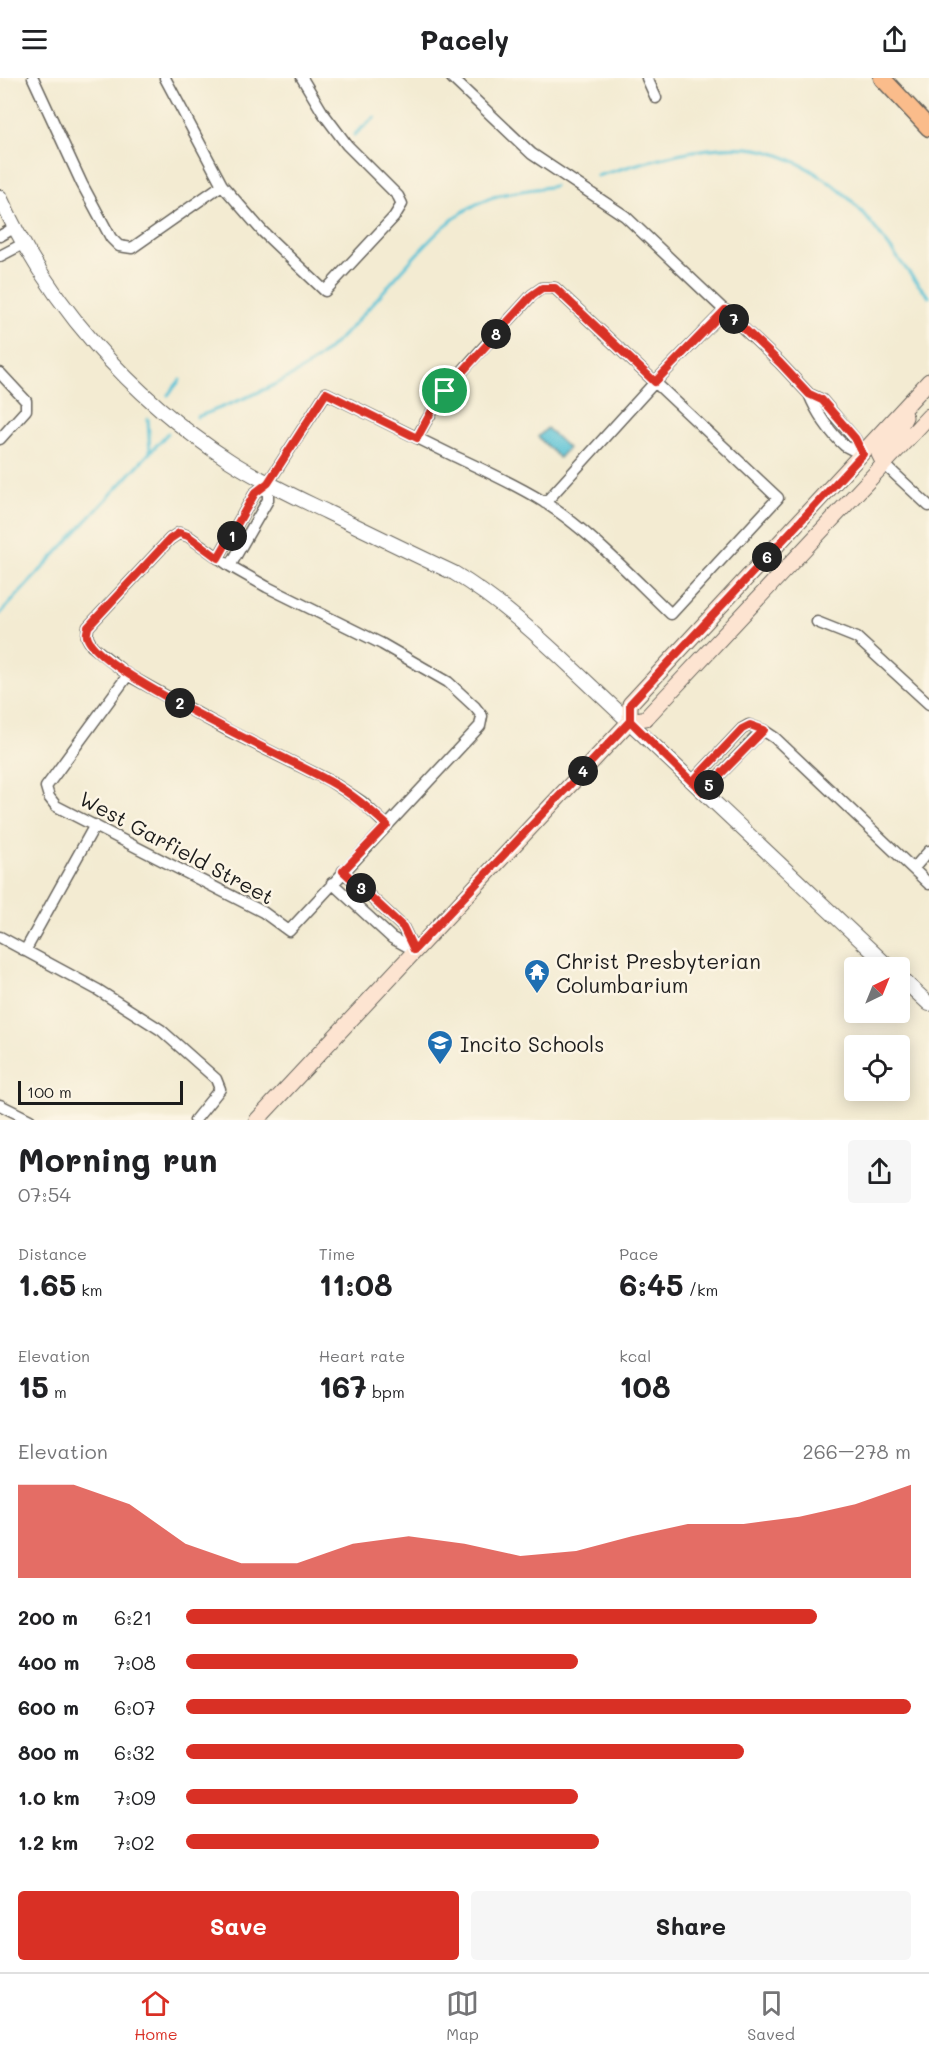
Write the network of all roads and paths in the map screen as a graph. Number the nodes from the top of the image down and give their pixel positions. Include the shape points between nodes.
1 (33, 78) edge
2 (165, 78) edge
3 (302, 78) edge
4 (452, 78) edge
5 (647, 78) edge
6 (882, 78) edge
7 (656, 98) dead end
8 (929, 128) edge
9 (222, 185) junction
10 (0, 197) edge
11 (14, 228) junction
12 (0, 237) edge
13 (23, 244) junction
14 (0, 256) edge
15 (725, 310) junction
16 (0, 373) edge
17 (929, 381) edge
18 (655, 382) junction
19 (911, 400) junction
20 (929, 416) edge
21 (417, 438) junction
22 (0, 440) edge
23 (863, 454) junction
24 (884, 464) junction
25 (268, 483) junction
26 (545, 503) junction
27 (929, 506) edge
28 (218, 558) junction
29 (789, 565) junction
30 (230, 566) junction
31 (817, 622) dead end
32 (128, 675) junction
33 (929, 705) edge
34 (630, 721) junction
35 (764, 730) junction
36 (692, 782) junction
37 (703, 792) junction
38 (95, 825) junction
39 (387, 825) junction
40 (929, 851) edge
41 (913, 869) junction
42 (343, 871) junction
43 (332, 883) junction
44 (929, 884) edge
45 (0, 937) edge
46 (414, 950) junction
47 (25, 951) junction
48 (878, 957) edge
49 (910, 986) edge
50 (929, 1004) edge
51 (0, 1105) edge
52 (30, 1120) edge
53 (195, 1120) edge
54 (256, 1120) edge

1 - 9 street via 82,184 119,246 132,248
2 - 9 street
3 - 9 street via 335,130 398,196 402,204 394,217 325,291 263,232
4 - 15 street via 532,154 625,216
5 - 7 street
6 - 8 main road
10 - 11 street
11 - 12 street
11 - 13 street
13 - 14 street
13 - 25 street via 58,297 114,365 192,433
15 - 18 street
15 - 23 street via 809,394 822,400 855,438
16 - 22 street via 26,401 26,410
17 - 19 main road
18 - 21 street via 555,288 542,288 456,377
18 - 26 street
18 - 26 street via 778,498 671,614 591,538
19 - 23 main road
19 - 24 main road via 897,432 879,454
20 - 24 main road
21 - 25 street via 326,393
21 - 26 street
23 - 29 main road via 866,460 861,476 817,522
23 - 34 main road via 630,704
24 - 27 street
24 - 29 main road
25 - 28 street via 255,493
25 - 30 street via 268,500
25 - 34 street via 480,589 519,619
28 - 30 street
28 - 32 street via 179,533 88,627 87,637 92,646
29 - 34 main road via 646,718
30 - 39 street via 448,682 482,716 480,726
31 - 33 street via 857,638
32 - 38 street, West Garfield Street via 46,787 56,806
32 - 39 street via 330,781
34 - 36 street
34 - 46 main road
35 - 36 street via 750,725 742,729
35 - 37 street
35 - 41 street
36 - 37 street
37 - 48 street
38 - 43 street, West Garfield Street via 263,912 289,931
38 - 47 street
39 - 42 street
40 - 41 street
41 - 44 street
42 - 43 street
42 - 46 street via 403,927
43 - 46 street via 392,938
45 - 47 street
46 - 54 main road
47 - 53 street via 161,1030 216,1079 220,1089
49 - 50 street
51 - 52 street

